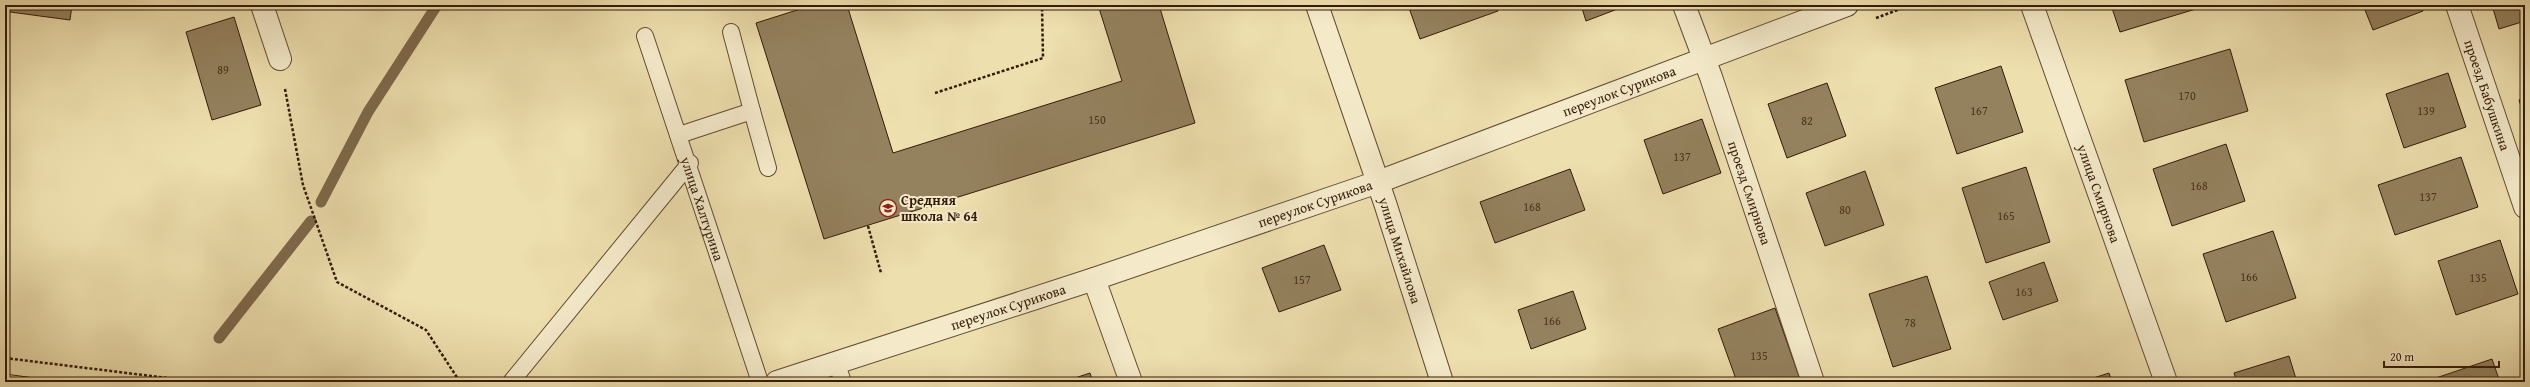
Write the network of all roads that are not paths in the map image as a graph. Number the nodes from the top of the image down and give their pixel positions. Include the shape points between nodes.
1 (262, 5) edge
2 (1317, 5) edge
3 (1684, 5) edge
4 (1847, 5) edge
5 (2032, 5) edge
6 (2457, 5) edge
7 (730, 32) dead end
8 (645, 36) dead end
9 (280, 59) road end
10 (1702, 59) junction
11 (752, 111) junction
12 (680, 135) junction
13 (690, 163) junction
14 (768, 168) dead end
15 (1378, 182) junction
16 (2525, 207) edge
17 (1094, 279) junction
18 (840, 372) edge
19 (511, 382) edge
20 (760, 382) edge
21 (777, 382) edge
22 (1130, 382) edge
23 (1442, 382) edge
24 (1813, 382) edge
25 (2166, 382) edge

1 - 9 street
2 - 15 street, улица Михайлова
3 - 10 street, проезд Смирнова
4 - 10 street, переулок Сурикова
5 - 25 street, улица Смирнова
6 - 16 street, проезд Бабушкина
7 - 11 lane
8 - 12 lane, улица Халтурина
10 - 15 street, переулок Сурикова
10 - 24 street, проезд Смирнова via 1711,77
11 - 12 lane
11 - 14 lane
12 - 13 lane, улица Халтурина
13 - 19 lane
13 - 20 lane, улица Халтурина
15 - 17 street, переулок Сурикова
15 - 23 street, улица Михайлова
17 - 18 street, переулок Сурикова
17 - 22 street
18 - 21 street, переулок Сурикова

